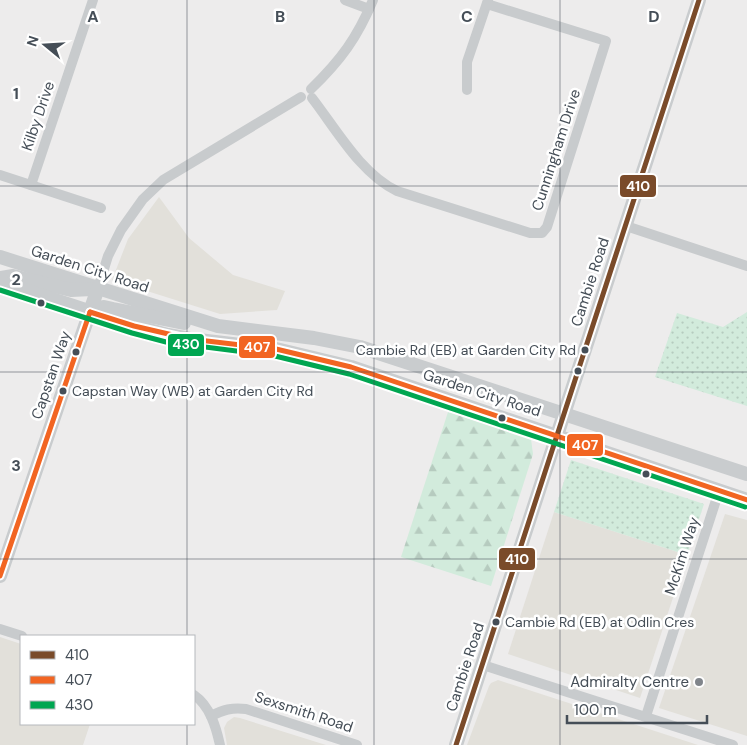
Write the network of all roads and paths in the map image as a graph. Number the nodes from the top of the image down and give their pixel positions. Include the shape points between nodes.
1 (93, 0) edge
2 (345, 0) edge
3 (699, 0) edge
4 (487, 2) edge
5 (371, 4) edge
6 (467, 90) dead end
7 (311, 93) junction
8 (0, 175) edge
9 (31, 185) junction
10 (101, 208) dead end
11 (626, 226) junction
12 (0, 257) edge
13 (747, 266) edge
14 (0, 280) edge
15 (98, 288) junction
16 (90, 312) junction
17 (218, 326) junction
18 (564, 413) junction
19 (557, 436) junction
20 (747, 474) edge
21 (719, 491) junction
22 (747, 500) edge
23 (0, 576) edge
24 (0, 629) edge
25 (20, 635) edge
26 (483, 665) junction
27 (195, 696) edge
28 (211, 716) junction
29 (646, 716) junction
30 (220, 745) edge
31 (357, 745) edge
32 (456, 745) edge
33 (733, 745) edge

1 - 9 street, Kilby Drive
2 - 5 street
3 - 11 main road, Cambie Road
4 - 6 street via 467,62
4 - 7 street, Cunningham Drive via 606,41 547,227 542,233 530,234 385,185 369,172
5 - 7 street via 354,38
7 - 15 street, Capstan Way via 305,100 301,97 163,180 143,199 121,230 108,256
8 - 9 street
9 - 10 street
11 - 13 street
11 - 18 main road, Cambie Road
12 - 15 main road, Garden City Road
14 - 15 main road via 13,276 71,290
14 - 16 main road, Garden City Road
15 - 16 main road, Capstan Way
15 - 17 main road, Garden City Road
16 - 17 main road via 104,307 172,321
16 - 19 main road, Garden City Road via 190,340 276,349 351,367
16 - 23 main road, Capstan Way
17 - 18 main road, Garden City Road via 360,347
18 - 19 main road, Cambie Road
18 - 20 main road, Garden City Road
19 - 21 main road, Garden City Road
19 - 26 main road, Cambie Road
21 - 22 main road, Garden City Road
21 - 29 street, McKim Way
24 - 25 street
26 - 29 street
26 - 32 main road, Cambie Road
27 - 28 street
28 - 30 street
28 - 31 street, Sexsmith Road via 236,707
29 - 33 street

